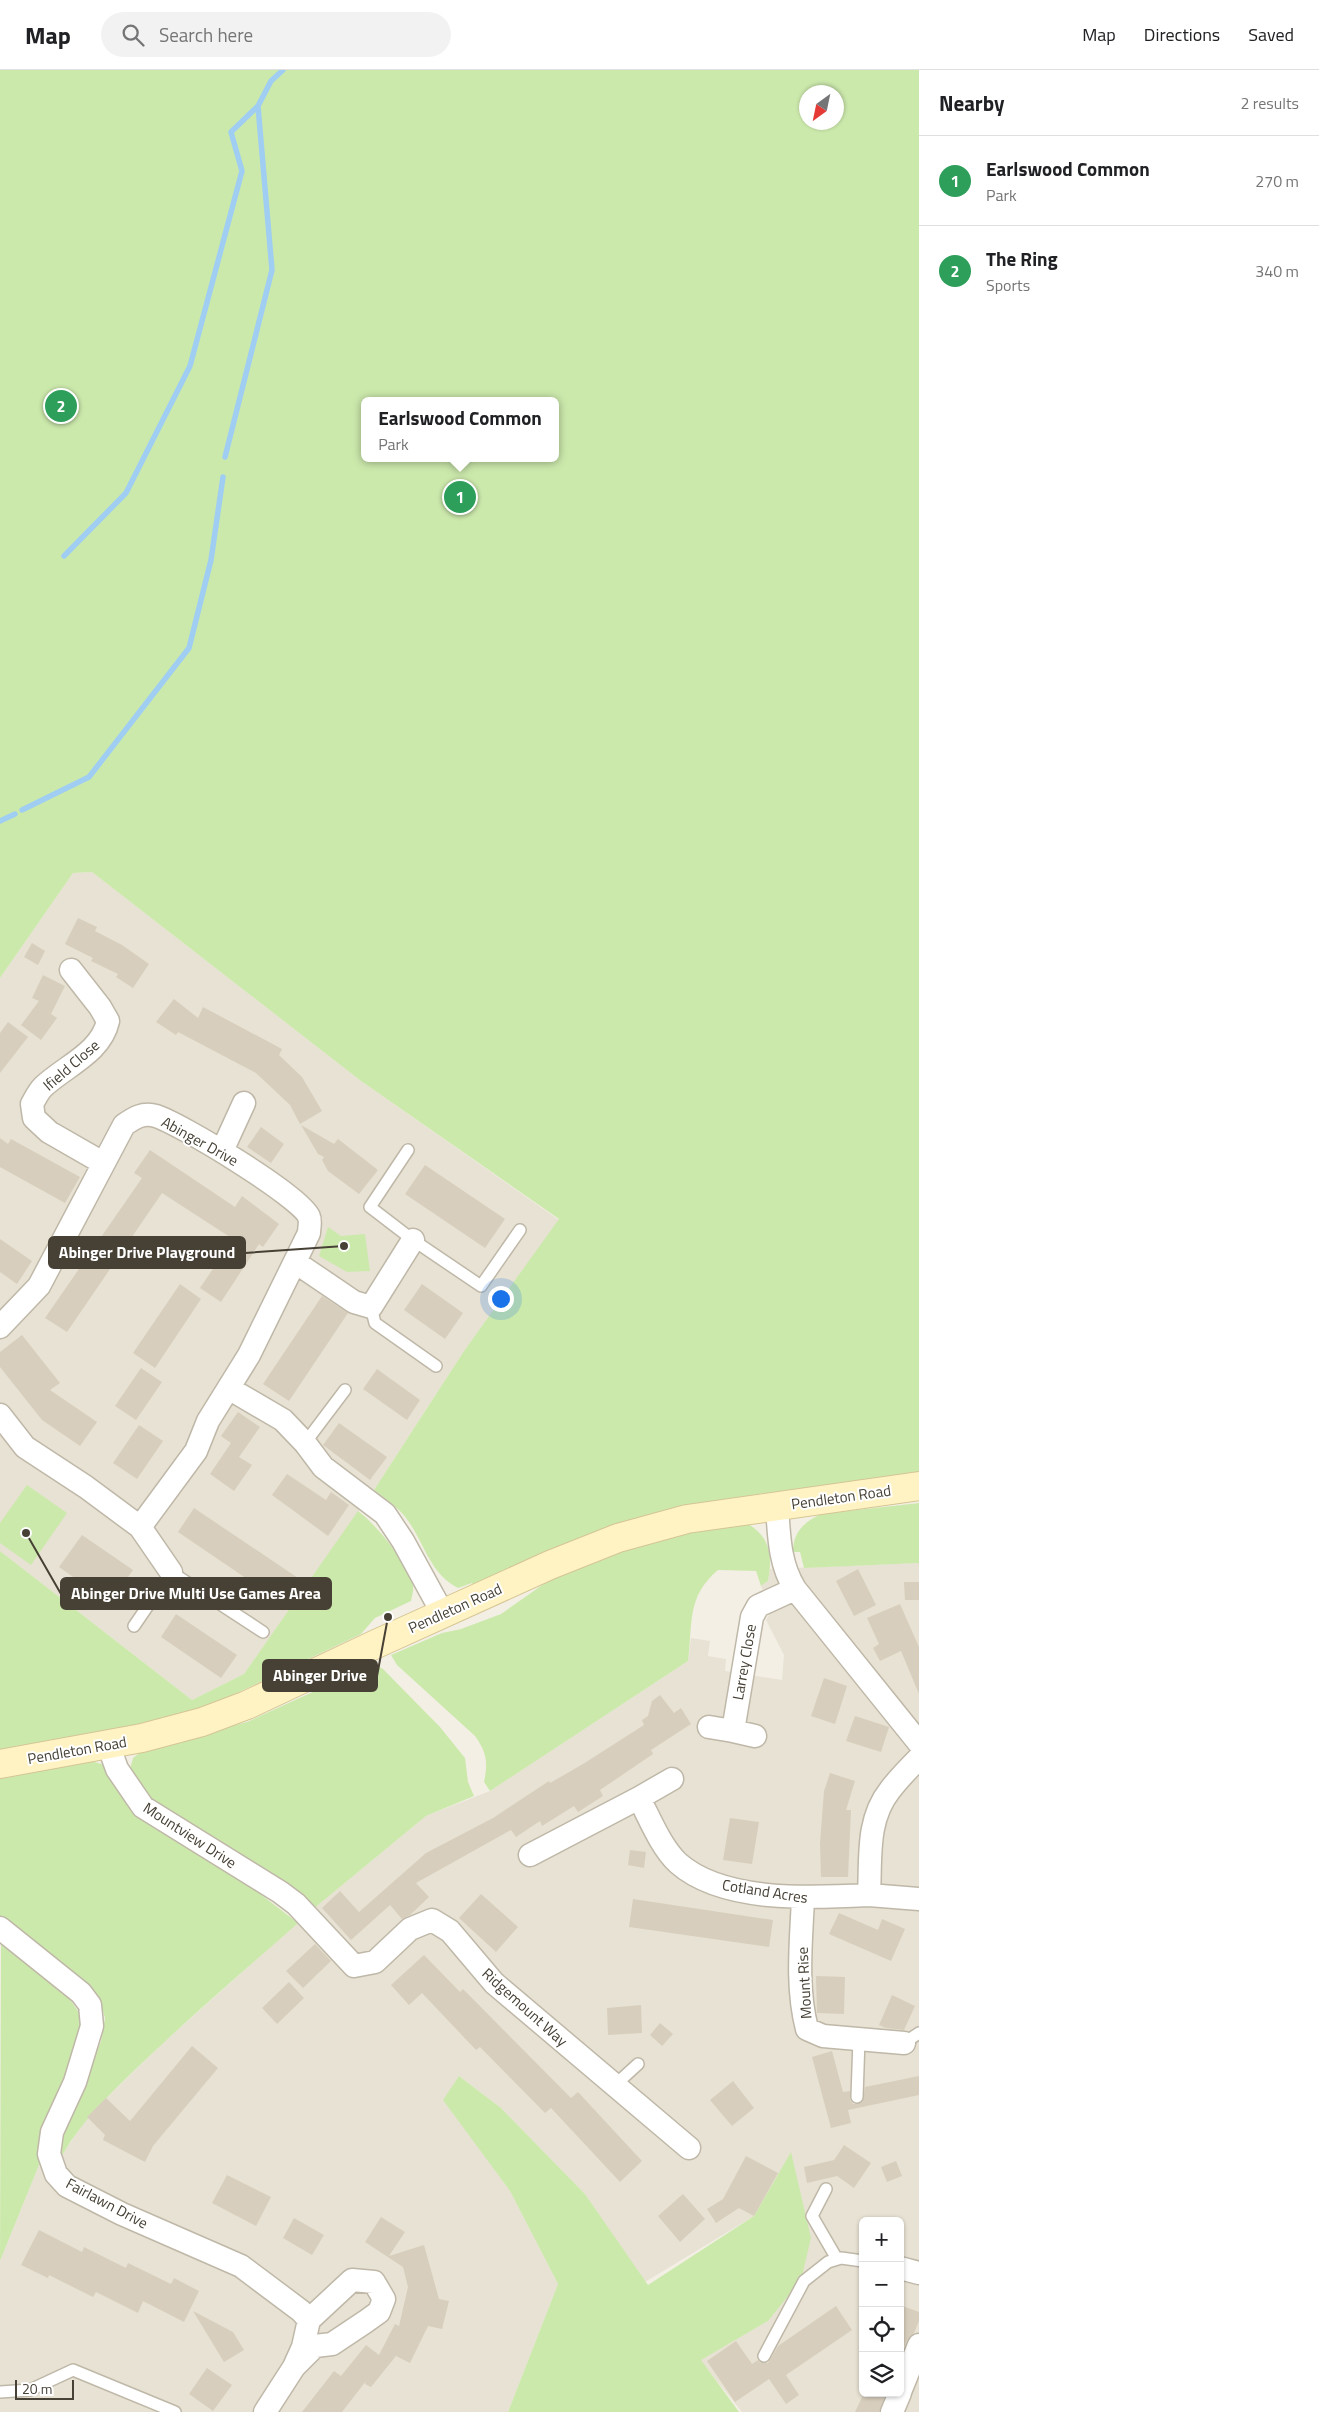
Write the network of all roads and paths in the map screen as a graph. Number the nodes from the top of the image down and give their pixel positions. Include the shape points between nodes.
1 (71, 970) dead end
2 (244, 1103) dead end
3 (408, 1150) dead end
4 (222, 1151) junction
5 (103, 1163) junction
6 (520, 1230) dead end
7 (413, 1240) junction
8 (294, 1262) junction
9 (371, 1307) junction
10 (3, 1320) edge
11 (436, 1366) dead end
12 (230, 1388) junction
13 (345, 1390) dead end
14 (0, 1415) edge
15 (305, 1443) junction
16 (919, 1486) edge
17 (777, 1506) junction
18 (140, 1527) junction
19 (171, 1572) junction
20 (795, 1589) junction
21 (443, 1614) junction
22 (134, 1626) dead end
23 (263, 1632) dead end
24 (709, 1727) dead end
25 (733, 1731) junction
26 (756, 1736) dead end
27 (919, 1743) edge
28 (108, 1744) junction
29 (919, 1758) edge
30 (0, 1764) edge
31 (672, 1779) dead end
32 (638, 1798) junction
33 (530, 1856) dead end
34 (869, 1895) junction
35 (803, 1899) junction
36 (919, 1899) edge
37 (296, 1904) joint
38 (1, 1930) edge
39 (911, 2038) edge
40 (859, 2039) junction
41 (638, 2064) dead end
42 (614, 2086) junction
43 (857, 2097) dead end
44 (688, 2148) dead end
45 (826, 2189) dead end
46 (837, 2259) junction
47 (859, 2261) edge
48 (904, 2269) edge
49 (919, 2273) edge
50 (309, 2320) junction
51 (919, 2345) edge
52 (764, 2356) dead end
53 (294, 2367) junction
54 (904, 2382) edge
55 (0, 2392) edge
56 (898, 2397) edge
57 (175, 2412) edge
58 (264, 2412) edge
59 (892, 2412) edge

1 - 5 street, Ifield Close via 108,1021 105,1035 42,1088 32,1104 34,1118 49,1132
2 - 4 street
3 - 7 lane via 370,1206
4 - 5 street, Abinger Drive via 156,1116 138,1115 124,1125
4 - 8 street, Abinger Drive via 300,1205 310,1218 309,1233
5 - 10 street, Abinger Drive via 39,1286
6 - 7 lane via 481,1286
7 - 9 street
8 - 9 street via 354,1302
8 - 12 street, Abinger Drive
9 - 11 lane via 375,1323
12 - 15 street via 283,1420
12 - 18 street, Abinger Drive via 208,1421 196,1451
13 - 15 lane
14 - 18 street via 25,1447
15 - 21 street via 323,1467 384,1514 403,1541
16 - 17 street, Pendleton Road
17 - 20 street via 781,1557 785,1573
17 - 21 street, Pendleton Road via 686,1519 618,1538
18 - 19 street
19 - 22 lane
19 - 23 lane
20 - 25 street, Larrey Close via 758,1606 752,1617
20 - 27 street
21 - 28 street, Pendleton Road via 247,1705 202,1722
24 - 25 street
25 - 26 street
28 - 30 street, Pendleton Road
28 - 37 street, Mountview Drive via 117,1769 143,1807
29 - 34 street via 889,1790 878,1810 872,1827
31 - 32 street
32 - 33 street
32 - 35 street, Cotland Acres via 665,1846 693,1873 734,1889
34 - 35 street, Cotland Acres
34 - 36 street, Cotland Acres
35 - 40 street, Mount Rise via 800,1972 802,2011 807,2029 823,2036
37 - 42 street, Ridgemount Way via 354,1966 375,1962 410,1929 432,1920 450,1931 494,1983
38 - 50 street, Fairlawn Drive via 81,1992 90,2006 92,2026 75,2082 52,2132 49,2154 56,2174 67,2186 122,2214 241,2266
39 - 40 street, Mount Rise
40 - 43 lane
41 - 42 lane
42 - 44 street, Ridgemount Way
45 - 46 lane via 812,2216
46 - 47 lane
46 - 52 lane via 804,2281
48 - 49 street
50 - 53 street
50 - 53 street via 352,2280 374,2282 384,2299 379,2312 332,2344 315,2346
51 - 54 street
53 - 58 street
55 - 57 lane via 30,2390 73,2370
56 - 59 street

